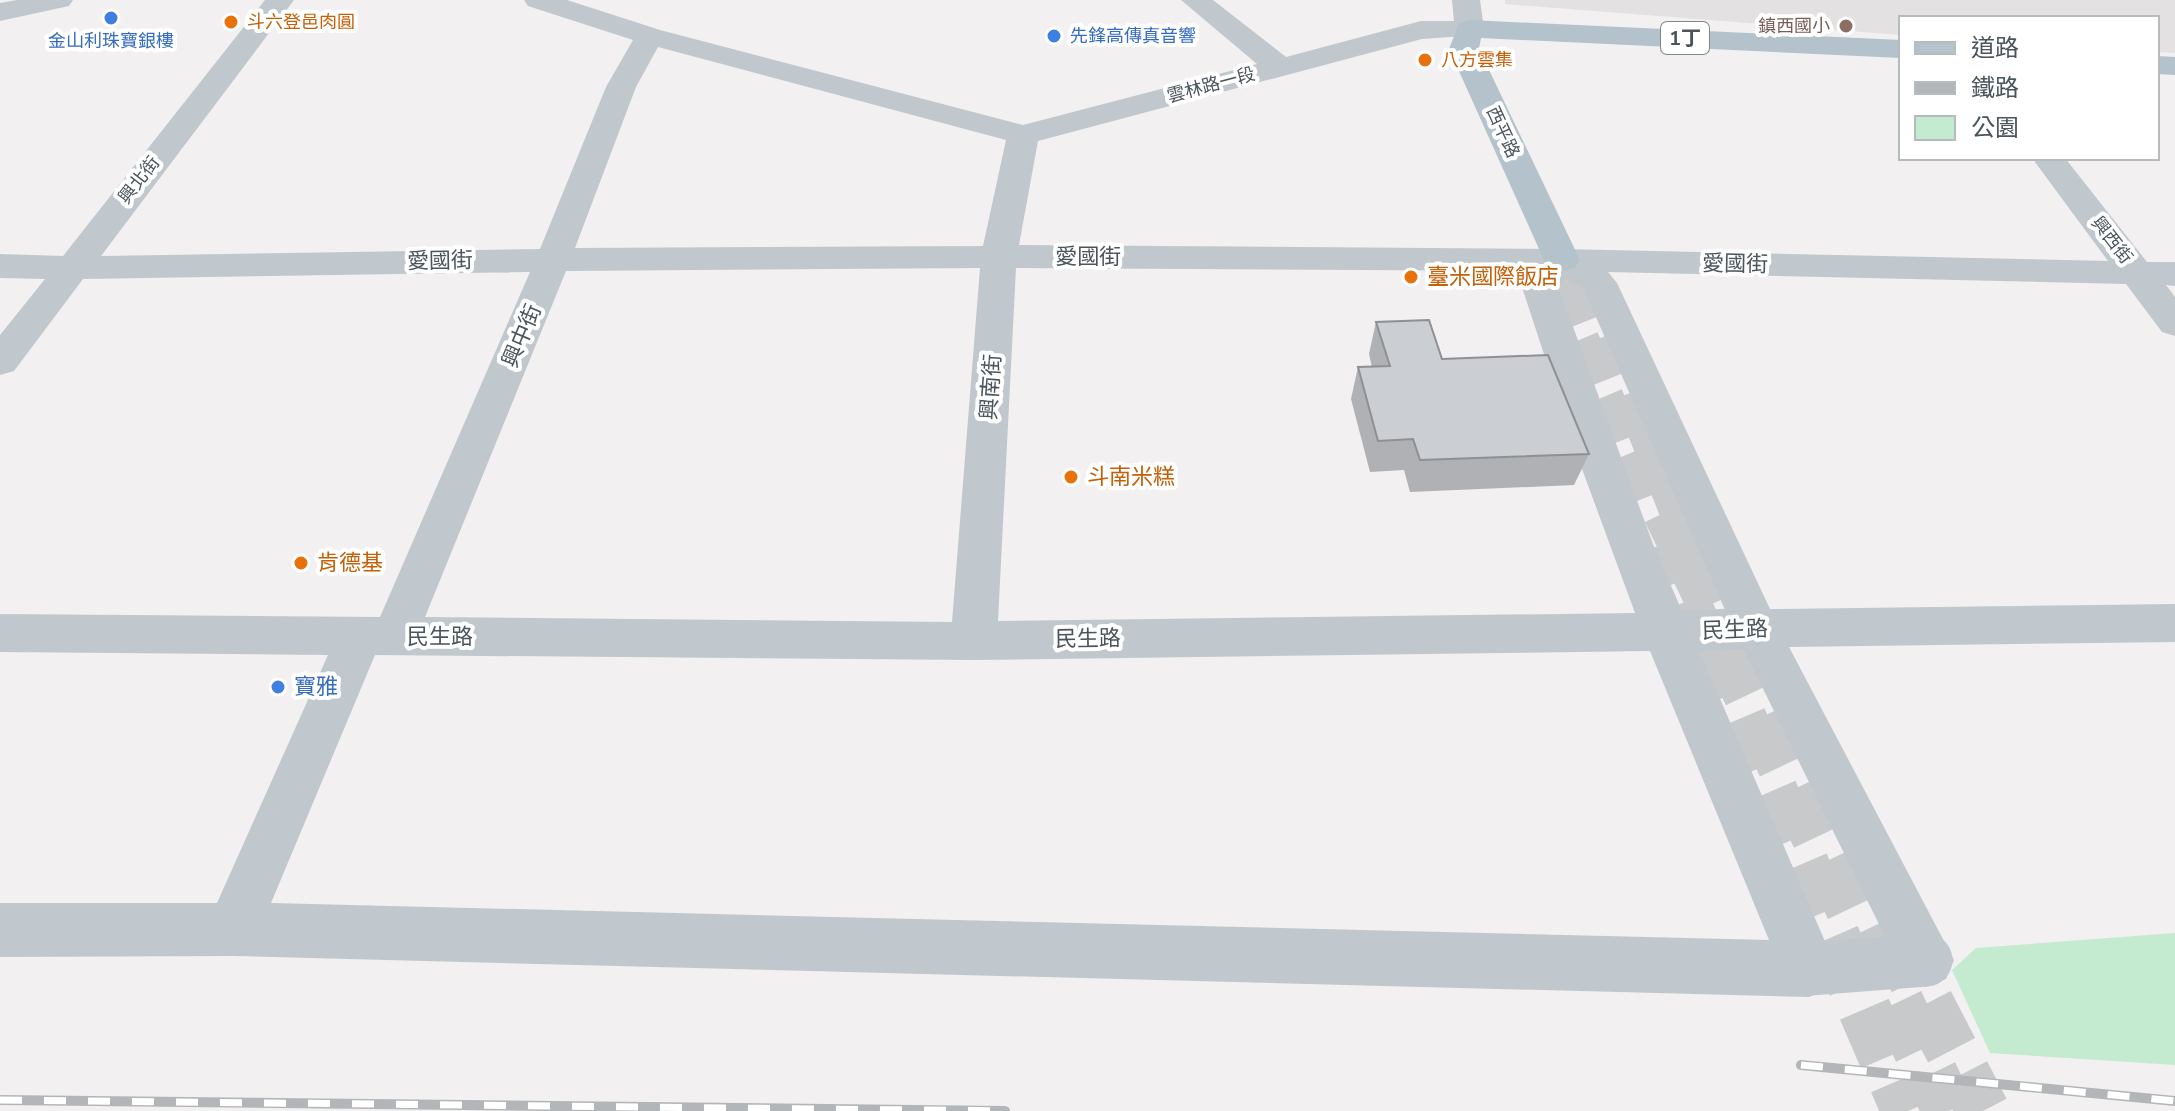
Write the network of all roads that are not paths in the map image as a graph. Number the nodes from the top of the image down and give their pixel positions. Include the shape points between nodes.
1 (59, 0) edge
2 (280, 0) edge
3 (538, 0) edge
4 (1195, 0) edge
5 (0, 12) edge
6 (1468, 14) edge
7 (650, 36) junction
8 (1899, 49) edge
9 (1280, 67) junction
10 (1023, 135) junction
11 (2050, 160) edge
12 (999, 256) junction
13 (554, 258) junction
14 (1562, 260) junction
15 (0, 266) edge
16 (70, 268) junction
17 (2137, 273) junction
18 (2175, 274) edge
19 (2175, 323) edge
20 (0, 362) edge
21 (2175, 623) edge
22 (1756, 628) junction
23 (1664, 632) junction
24 (0, 633) edge
25 (377, 636) junction
26 (974, 641) junction
27 (233, 929) junction
28 (0, 930) edge
29 (1809, 969) junction

1 - 5 street
2 - 16 street, 興北街
3 - 7 street, 雲林路一段
4 - 9 street
6 - 8 main road, 雲林路一段 / 1丁
6 - 9 street, 雲林路一段
6 - 14 main road, 西平路 via 1464,49
7 - 10 street, 雲林路一段
7 - 13 street, 興中街 via 621,87
9 - 10 street, 雲林路一段
10 - 12 street, 興南街
11 - 17 street, 興西街
12 - 13 street, 愛國街
12 - 14 street, 愛國街
12 - 26 street, 興南街
13 - 16 street, 愛國街
13 - 25 street, 興中街
14 - 17 street, 愛國街
14 - 22 street via 1599,283
14 - 23 street via 1539,284 1577,405
15 - 16 street, 愛國街
16 - 20 street, 興北街
17 - 18 street, 愛國街
17 - 19 street, 興西街
21 - 22 street, 民生路
22 - 23 street, 民生路, bridge
22 - 29 street, bridge via 1926,960
23 - 26 street, 民生路
23 - 29 street
24 - 25 street, 民生路
25 - 26 street, 民生路
25 - 27 street, 興中街
27 - 28 street
27 - 29 street

